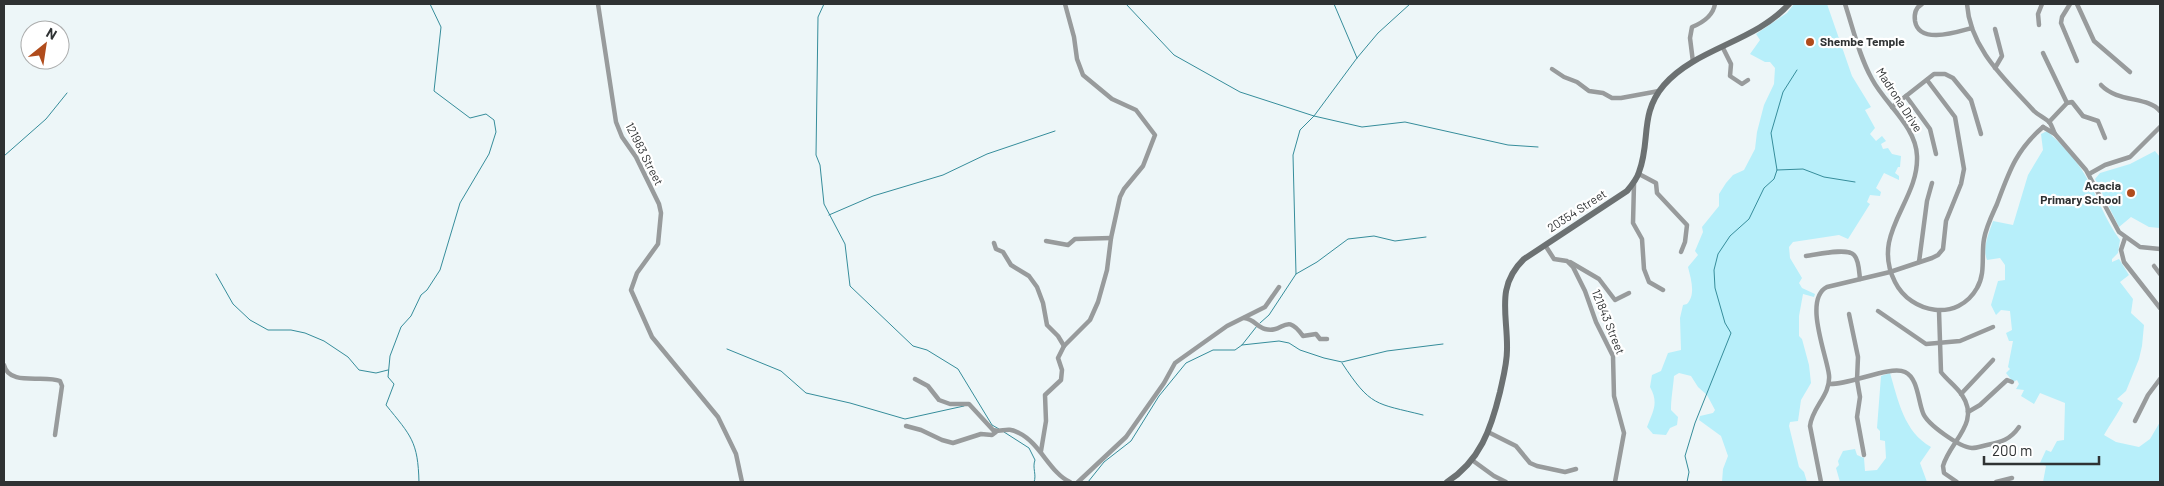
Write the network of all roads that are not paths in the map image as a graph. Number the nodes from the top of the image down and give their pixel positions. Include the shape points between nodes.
1 (598, 4) edge
2 (1065, 4) edge
3 (1715, 4) edge
4 (1789, 4) edge
5 (1844, 4) edge
6 (1922, 4) edge
7 (1967, 4) edge
8 (2042, 4) edge
9 (2070, 4) edge
10 (2077, 4) edge
11 (2039, 25) dead end
12 (1972, 28) junction
13 (1996, 28) dead end
14 (1723, 48) junction
15 (2043, 53) dead end
16 (2077, 61) dead end
17 (1692, 62) junction
18 (1552, 68) dead end
19 (1995, 68) junction
20 (2130, 72) dead end
21 (1748, 80) dead end
22 (1926, 80) junction
23 (2101, 84) dead end
24 (1659, 91) junction
25 (1906, 96) junction
26 (2067, 103) junction
27 (1892, 107) junction
28 (2160, 111) edge
29 (2046, 124) junction
30 (2160, 126) edge
31 (1981, 134) dead end
32 (2105, 138) dead end
33 (1936, 154) dead end
34 (1639, 174) junction
35 (2089, 174) junction
36 (1634, 183) junction
37 (1932, 183) dead end
38 (1111, 238) junction
39 (2126, 238) junction
40 (1046, 241) dead end
41 (994, 243) dead end
42 (1545, 245) junction
43 (2160, 249) edge
44 (1680, 252) dead end
45 (1806, 256) dead end
46 (1569, 262) junction
47 (1919, 262) junction
48 (2154, 266) dead end
49 (1890, 272) junction
50 (2160, 274) edge
51 (1860, 279) junction
52 (1279, 287) dead end
53 (1663, 290) dead end
54 (1629, 293) dead end
55 (2160, 308) edge
56 (1939, 311) junction
57 (1878, 312) dead end
58 (1849, 314) dead end
59 (1243, 318) junction
60 (1992, 327) dead end
61 (1327, 339) dead end
62 (1939, 344) junction
63 (1064, 346) junction
64 (1994, 360) dead end
65 (4, 365) edge
66 (915, 379) dead end
67 (2160, 379) edge
68 (1857, 380) junction
69 (2012, 382) dead end
70 (1829, 384) junction
71 (1961, 394) junction
72 (1968, 412) junction
73 (2134, 421) dead end
74 (906, 426) dead end
75 (2019, 427) dead end
76 (1000, 430) junction
77 (1488, 432) junction
78 (55, 435) dead end
79 (1957, 442) junction
80 (1041, 451) junction
81 (1864, 455) dead end
82 (1472, 460) junction
83 (1576, 469) dead end
84 (2012, 478) dead end
85 (742, 482) edge
86 (1070, 482) edge
87 (1078, 482) edge
88 (1447, 482) edge
89 (1506, 482) edge
90 (1615, 482) edge
91 (1821, 482) edge
92 (1957, 482) edge
93 (1996, 482) edge

1 - 85 street, 121983 Street via 616,122 661,208 658,244 638,273 631,290 652,336 718,417 736,454
2 - 38 street via 1083,75 1112,99 1136,110 1155,135 1143,166 1121,194
3 - 17 street via 1710,16 1692,27
4 - 14 street, 20354 Street via 1768,22
5 - 27 street, Madrona Drive via 1870,76
6 - 12 street via 1915,15 1916,26 1921,32 1931,35
7 - 12 street
8 - 11 street via 2038,14
9 - 16 street via 2062,16 2062,23
10 - 20 street via 2094,41
12 - 19 street via 1980,48
13 - 19 street via 2002,54
14 - 17 street, 20354 Street
14 - 21 street via 1731,64 1730,76 1742,84
15 - 26 street
17 - 24 street, 20354 Street
18 - 24 street via 1589,91 1612,98
19 - 29 street
22 - 25 street
22 - 31 street via 1940,73 1953,78 1971,100
22 - 47 street via 1955,117 1964,175 1946,221 1943,249 1938,255
23 - 28 street via 2113,95 2154,106
24 - 34 street, 20354 Street via 1647,120
25 - 27 street
25 - 33 street via 1930,129
26 - 29 street
26 - 32 street via 2074,104 2083,116 2098,121
27 - 49 street, Madrona Drive via 1912,136 1917,155 1914,181 1887,246
29 - 35 street
29 - 56 street via 2024,146 2012,165 1984,238 1982,275 1977,288 1961,306
30 - 35 street via 2130,157
34 - 36 street, 20354 Street
34 - 44 street via 1656,183 1657,193 1687,225 1686,242
35 - 39 street via 2115,227
36 - 42 street, 20354 Street via 1618,198
36 - 53 street via 1633,224 1642,239 1644,269 1649,282
37 - 47 street
38 - 40 street via 1075,239 1068,245
38 - 63 street via 1102,292 1095,312
39 - 43 street via 2140,247
39 - 55 street via 2120,250 2124,262
41 - 63 street via 1011,265 1033,281 1043,303 1046,325
42 - 46 street via 1554,259
42 - 77 street, 20354 Street via 1518,265 1507,285 1507,357
45 - 51 street via 1851,252 1856,257
46 - 54 street via 1599,279 1615,300
46 - 90 street, 121843 Street via 1585,291 1614,361 1614,396 1624,433
47 - 49 street
48 - 50 street
49 - 51 street
49 - 56 street, Madrona Drive via 1897,286 1912,301
51 - 70 street via 1827,287 1818,296 1817,325
52 - 59 street via 1268,304
56 - 62 street
57 - 62 street via 1924,343
58 - 68 street via 1858,357
59 - 61 street via 1265,329 1290,324 1303,336 1316,334 1320,340
59 - 87 street via 1219,331 1176,363 1126,438
60 - 62 street via 1960,341
62 - 71 street via 1941,372
63 - 80 street via 1058,358 1061,380 1045,395 1046,421
64 - 71 street
65 - 78 street via 6,371 14,376 60,381
66 - 76 street via 928,386 943,402 968,404 989,428
67 - 73 street
68 - 70 street
68 - 79 street via 1899,370 1906,373 1914,381 1926,418
68 - 81 street via 1860,393 1857,421
69 - 72 street via 2007,380
70 - 91 street via 1810,426
71 - 72 street
72 - 79 street via 1966,427
74 - 76 street via 953,442 981,434 992,435
75 - 79 street via 2010,438 1999,442 1974,448
76 - 80 street via 1014,430 1024,435
77 - 82 street, 20354 Street
77 - 83 street via 1516,446 1533,465 1566,472
79 - 92 street via 1943,466 1944,473
80 - 86 street via 1060,475
82 - 88 street, 20354 Street
82 - 89 street
84 - 93 street

